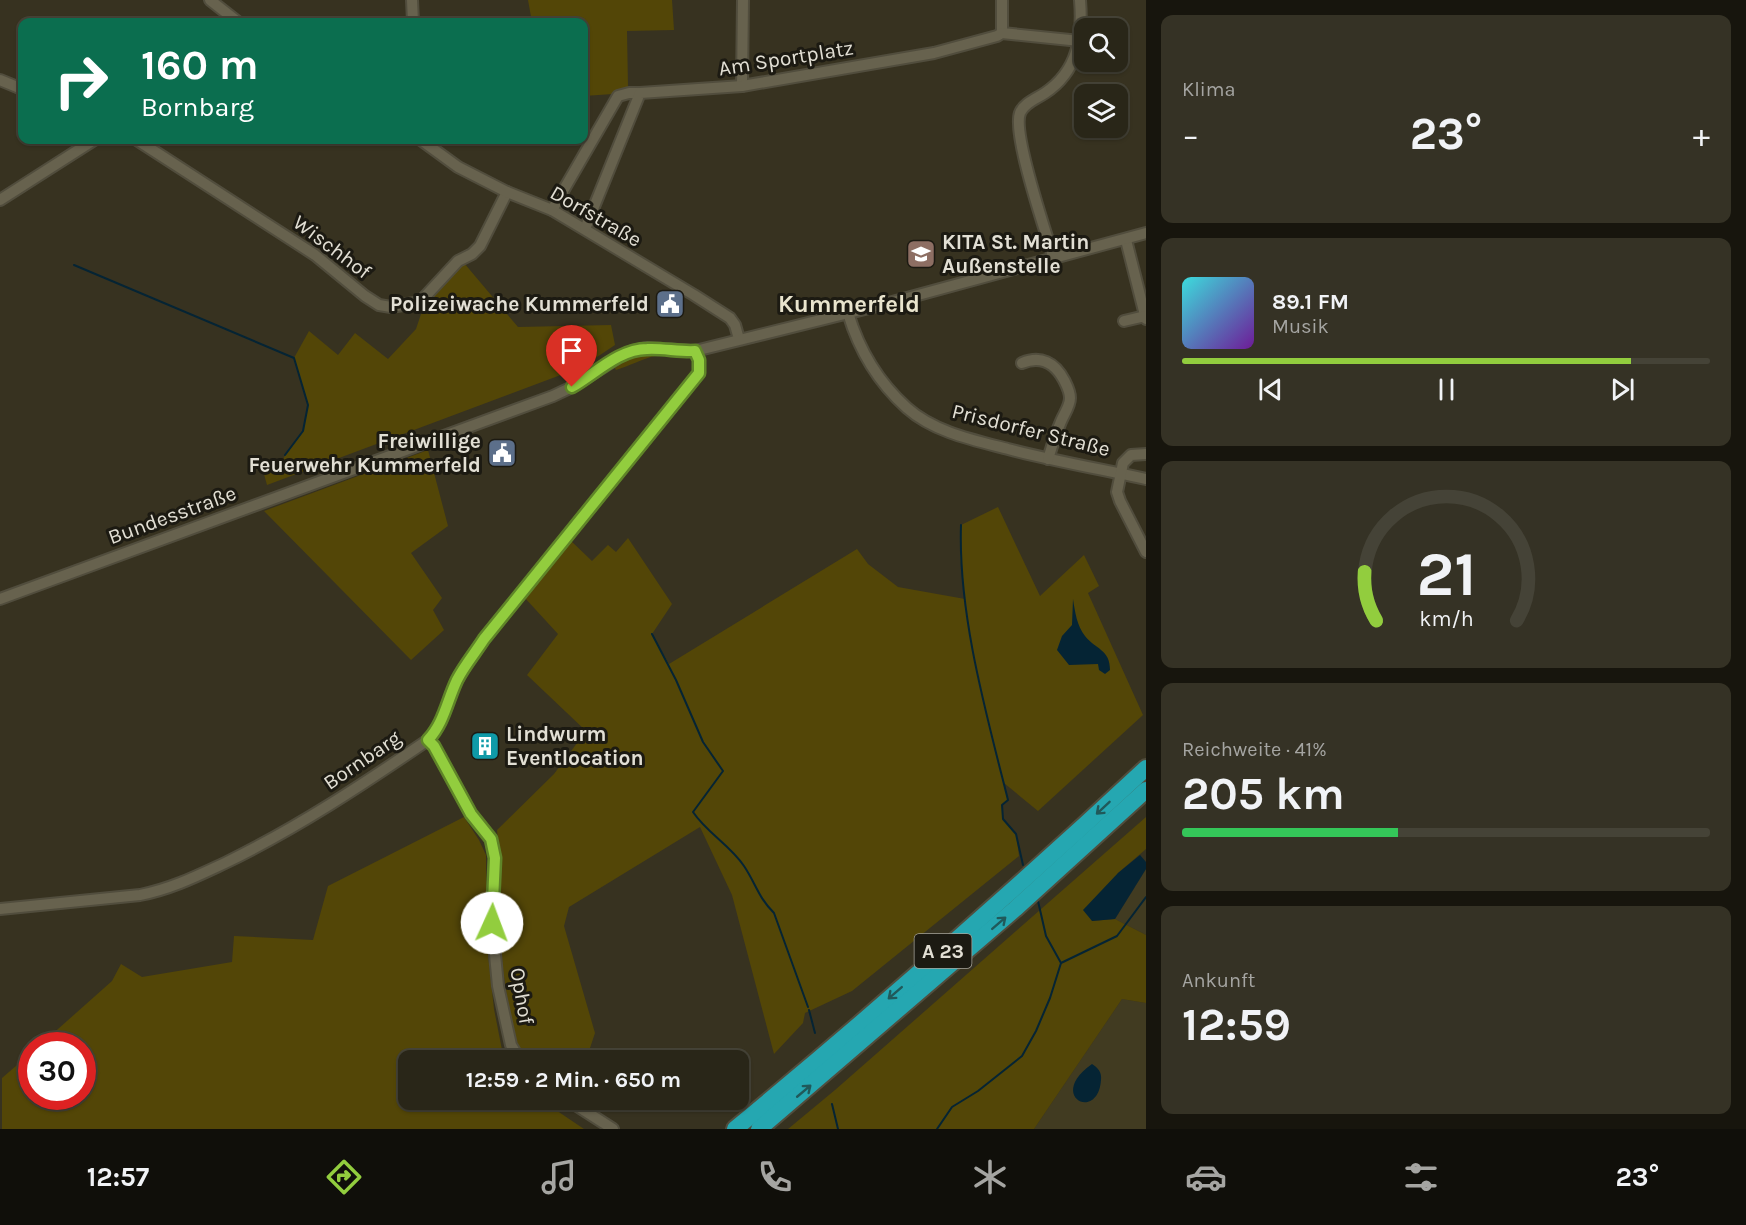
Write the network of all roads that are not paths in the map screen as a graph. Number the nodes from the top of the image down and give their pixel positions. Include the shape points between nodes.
1 (210, 0) edge
2 (412, 0) edge
3 (743, 0) edge
4 (1002, 0) edge
5 (1080, 0) edge
6 (233, 18) edge
7 (412, 18) edge
8 (1080, 18) edge
9 (1002, 33) junction
10 (1074, 39) edge
11 (1074, 59) edge
12 (0, 80) edge
13 (742, 86) junction
14 (18, 87) edge
15 (640, 93) junction
16 (88, 144) edge
17 (144, 144) edge
18 (427, 144) edge
19 (507, 192) junction
20 (0, 200) edge
21 (552, 210) junction
22 (585, 229) junction
23 (1146, 234) edge
24 (1126, 240) junction
25 (1054, 260) junction
26 (848, 313) junction
27 (1146, 318) edge
28 (1124, 321) dead end
29 (739, 339) junction
30 (695, 351) junction
31 (1022, 363) dead end
32 (1146, 454) edge
33 (1048, 459) junction
34 (1120, 473) junction
35 (1146, 479) edge
36 (1146, 552) edge
37 (0, 599) edge
38 (428, 740) junction
39 (1146, 768) edge
40 (1146, 790) edge
41 (0, 909) edge
42 (514, 1050) edge
43 (584, 1110) edge
44 (613, 1129) edge
45 (735, 1129) edge
46 (759, 1129) edge

1 - 6 street
2 - 7 street
3 - 13 street
4 - 9 street
5 - 8 street
9 - 10 street, Am Sportplatz
9 - 13 street, Am Sportplatz via 934,53
11 - 25 street via 1047,92 1020,113 1026,162
12 - 14 street
13 - 15 street, Am Sportplatz
15 - 21 street, Am Sportplatz via 618,96
15 - 22 street
16 - 20 street
17 - 19 street, Wischhof via 315,255 365,296 391,307 420,302 458,261 472,254 480,246
18 - 19 street, Dorfstraße
19 - 21 street, Dorfstraße
21 - 22 street, Dorfstraße
22 - 29 street, Dorfstraße via 730,318
23 - 24 street, Bundesstraße
24 - 25 street, Bundesstraße
24 - 27 street
25 - 26 street, Bundesstraße
26 - 29 street, Bundesstraße
26 - 33 street, Prisdorfer Straße via 875,374 908,409 961,437
27 - 28 street
29 - 30 street, Bundesstraße
30 - 37 street, Bundesstraße via 632,351 553,396
30 - 38 street, Bornbarg via 699,373 484,639 458,679 436,731
31 - 33 street via 1034,359 1052,364 1068,389 1069,406
32 - 34 street via 1131,455 1123,462
33 - 34 street, Prisdorfer Straße
34 - 35 street, Prisdorfer Straße
34 - 36 street, Prisdorfer Straße via 1120,501
38 - 41 street, Bornbarg via 344,797 262,844 162,891
38 - 42 street, Ophof via 471,814 491,839 495,858 492,923 498,986
39 -> 45 highway, A 23 via 857,1027
46 -> 40 highway, A 23 via 1006,917
43 - 44 street

